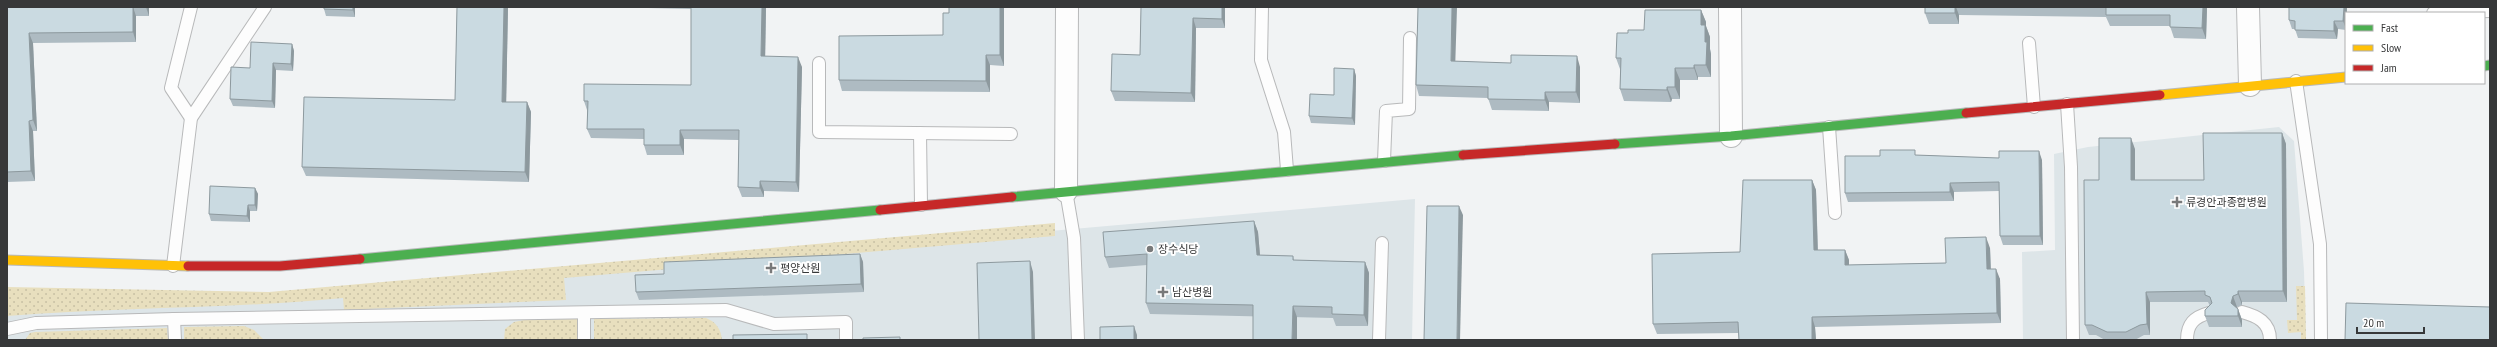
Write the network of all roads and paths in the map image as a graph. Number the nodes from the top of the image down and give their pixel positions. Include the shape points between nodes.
1 (191, 7) edge
2 (264, 7) edge
3 (1067, 7) edge
4 (1262, 7) edge
5 (1730, 7) edge
6 (2248, 7) edge
7 (2490, 11) edge
8 (2462, 12) edge
9 (1410, 38) dead end
10 (2029, 43) dead end
11 (819, 62) dead end
12 (2345, 77) edge
13 (2296, 81) junction
14 (2250, 85) junction
15 (2067, 104) junction
16 (2034, 107) junction
17 (191, 118) junction
18 (1828, 127) junction
19 (920, 133) junction
20 (1011, 134) dead end
21 (1732, 136) junction
22 (1384, 161) junction
23 (1287, 170) junction
24 (1066, 191) junction
25 (921, 205) junction
26 (1835, 213) dead end
27 (1382, 243) dead end
28 (7, 260) edge
29 (173, 266) junction
30 (584, 312) junction
31 (2209, 312) edge
32 (2242, 312) dead end
33 (174, 319) junction
34 (7, 329) edge
35 (175, 340) edge
36 (584, 340) edge
37 (846, 340) edge
38 (1078, 340) edge
39 (1379, 340) edge
40 (2073, 340) edge
41 (2187, 340) edge
42 (2270, 340) edge
43 (2321, 340) edge

1 - 17 lane via 171,88
2 - 17 lane
3 - 24 street
4 - 23 lane via 1261,60 1284,132
5 - 21 street
6 - 14 street
7 - 8 lane
9 - 22 lane via 1409,109 1386,111
10 - 16 lane
11 - 19 lane via 819,132
12 - 13 street
13 - 14 street
13 - 43 lane via 2320,244
14 - 15 street
15 - 16 street
15 - 40 lane via 2071,167
16 - 18 street
17 - 29 lane
18 - 21 street
18 - 26 lane
19 - 20 lane
19 - 25 lane
21 - 22 street
22 - 23 street
23 - 24 street
24 - 25 street
24 - 38 lane via 1074,238
25 - 29 street via 565,241 280,266
27 - 39 lane
28 - 29 street
30 - 33 lane
30 - 36 lane
30 - 37 lane via 726,310 774,324 846,322
31 - 41 lane via 2196,316 2187,329
32 - 42 lane via 2258,317 2270,330
33 - 34 lane via 36,323
33 - 35 lane

